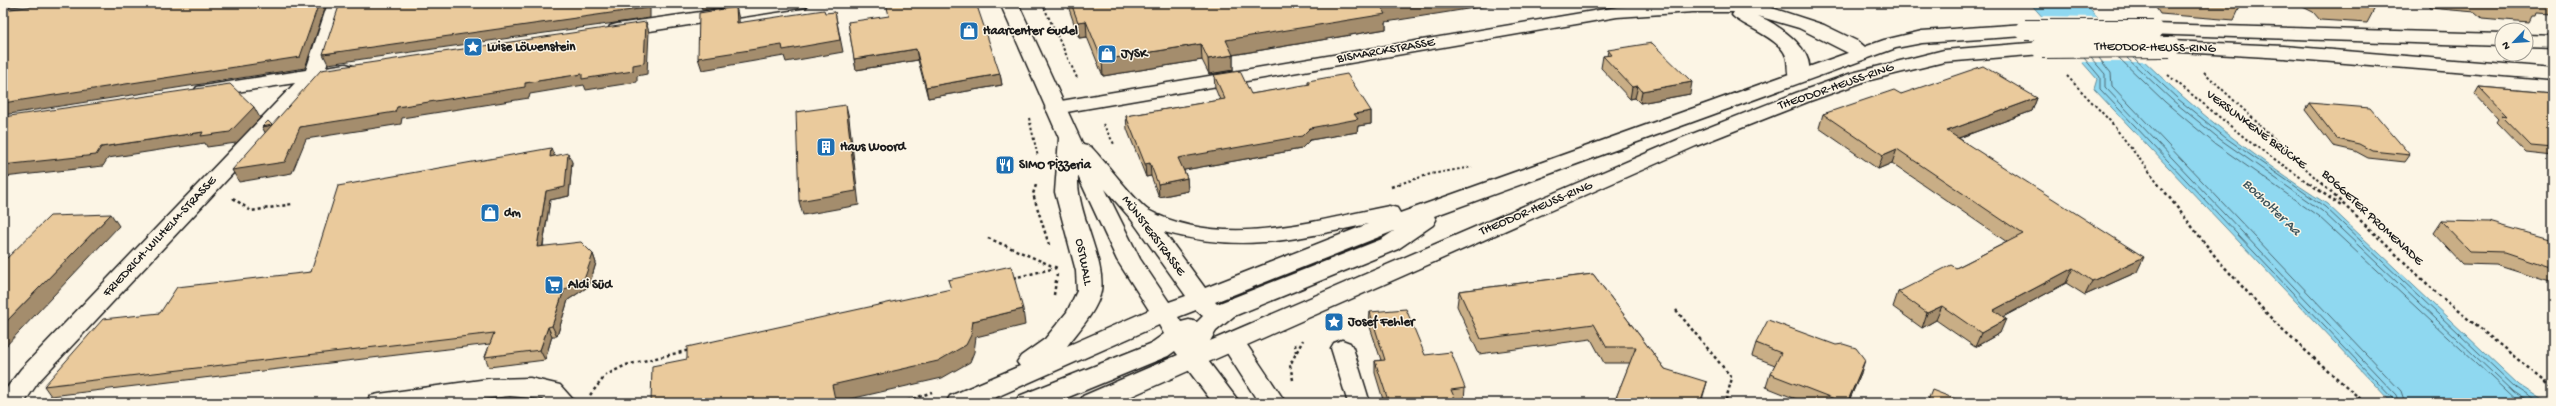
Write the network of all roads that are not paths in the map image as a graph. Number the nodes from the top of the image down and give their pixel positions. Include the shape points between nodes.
1 (337, 3) edge
2 (800, 3) edge
3 (1009, 3) edge
4 (1749, 6) edge
5 (1717, 7) junction
6 (596, 33) edge
7 (2494, 40) edge
8 (2534, 41) edge
9 (2553, 42) edge
10 (1863, 53) junction
11 (2359, 58) junction
12 (2553, 61) edge
13 (361, 68) edge
14 (2553, 74) edge
15 (314, 75) junction
16 (1798, 76) junction
17 (189, 93) edge
18 (1055, 108) junction
19 (1069, 135) junction
20 (1453, 201) junction
21 (1139, 214) junction
22 (1200, 298) junction
23 (1163, 314) junction
24 (1214, 318) junction
25 (1179, 337) junction
26 (1232, 342) junction
27 (1342, 348) dead end
28 (1193, 359) junction
29 (986, 391) junction
30 (10, 403) edge
31 (379, 403) edge
32 (563, 403) edge
33 (959, 403) edge
34 (1028, 403) edge
35 (1092, 403) edge
36 (1227, 403) edge
37 (1273, 403) edge
38 (1359, 403) edge

1 - 15 main road
2 - 6 main road
3 - 18 main road, MÜNSTERSTRASSE
4 - 5 main road, BISMARCKSTRASSE
4 - 10 main road, BISMARCKSTRASSE via 1803,23
5 - 16 main road, BISMARCKSTRASSE via 1747,18 1778,35 1791,48 1798,60
5 - 18 main road, BISMARCKSTRASSE via 1674,7 1617,12
7 - 10 main road, THEODOR-HEUSS-RING, bridge via 2153,30 2025,30 1935,35
8 - 9 main road
10 - 16 main road, THEODOR-HEUSS-RING
11 - 12 main road
11 - 14 main road, THEODOR-HEUSS-RING
11 - 26 main road, THEODOR-HEUSS-RING, bridge via 2170,47 2041,48 1944,56 1859,77 1689,142
13 - 15 main road
15 - 17 main road
15 - 30 main road, FRIEDRICH-WILHELM-STRASSE via 30,375
16 - 20 main road, THEODOR-HEUSS-RING
18 - 19 main road, MÜNSTERSTRASSE
19 - 21 main road, MÜNSTERSTRASSE
19 - 23 main road, MÜNSTERSTRASSE via 1129,260
19 - 29 main road, OSTWALL via 1066,192 1088,271 1089,291 1086,301 1054,345
20 - 21 main road via 1274,236 1233,239 1212,237 1177,228
20 - 22 main road, THEODOR-HEUSS-RING via 1327,247
20 - 24 main road via 1390,244 1234,306
21 - 22 main road, MÜNSTERSTRASSE
22 - 23 main road, THEODOR-HEUSS-RING
22 - 24 main road, MÜNSTERSTRASSE
22 - 25 main road via 1197,318
23 - 25 main road, MÜNSTERSTRASSE
23 - 29 main road, OSTWALL
24 - 26 main road, MÜNSTERSTRASSE
24 - 28 main road via 1197,340
25 - 28 main road, MÜNSTERSTRASSE
25 - 34 main road via 1158,350
26 - 28 main road, THEODOR-HEUSS-RING
26 - 37 main road, MÜNSTERSTRASSE
27 - 38 lane
28 - 35 main road
28 - 36 main road, MÜNSTERSTRASSE
29 - 33 main road, OSTWALL
31 - 32 main road via 520,388 546,390

